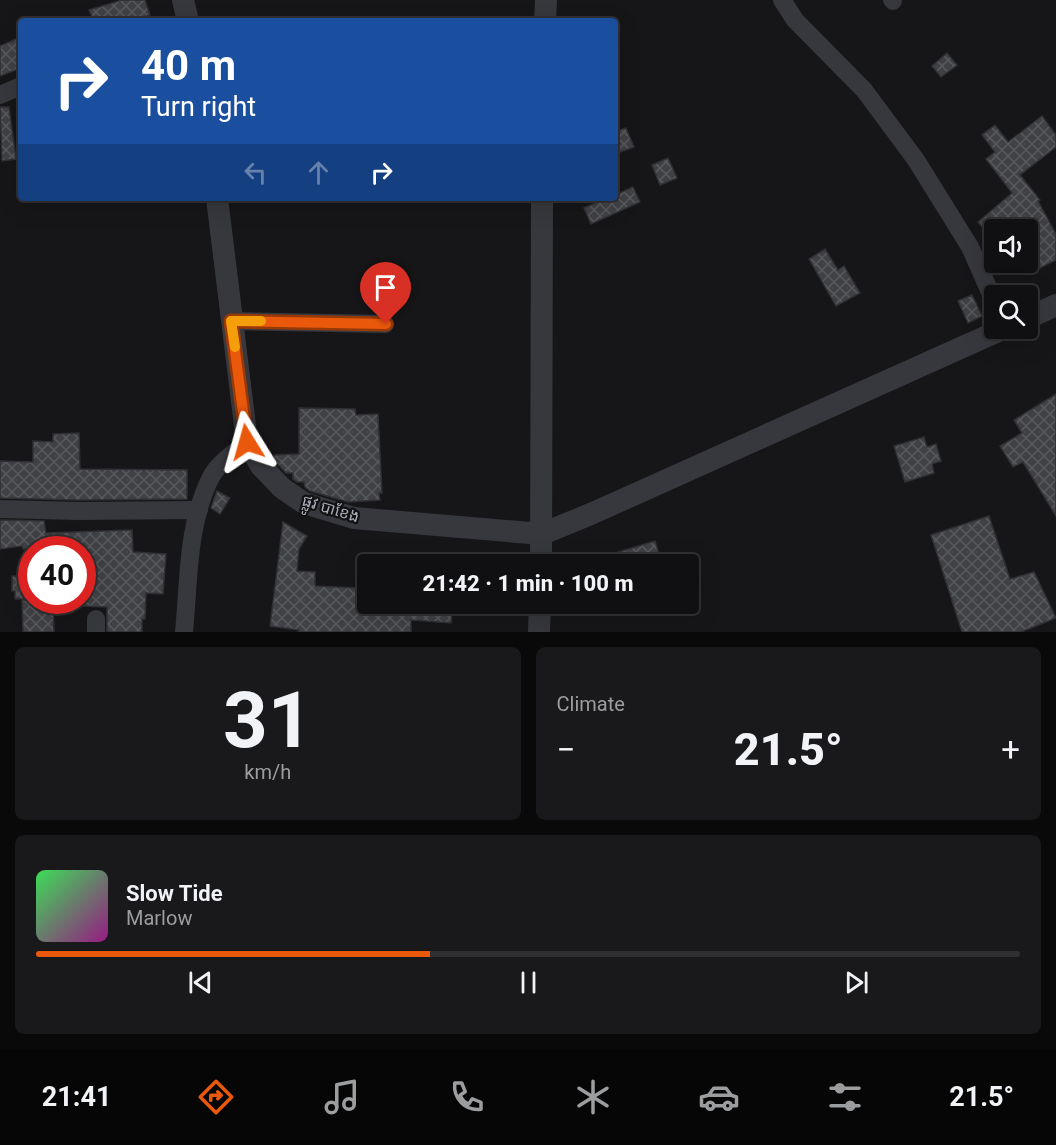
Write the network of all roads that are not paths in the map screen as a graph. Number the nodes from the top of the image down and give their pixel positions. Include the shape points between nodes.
1 (546, 0) edge
2 (782, 0) edge
3 (545, 18) edge
4 (18, 87) edge
5 (0, 95) edge
6 (217, 201) edge
7 (542, 201) edge
8 (987, 285) edge
9 (1056, 305) edge
10 (1038, 313) edge
11 (231, 321) junction
12 (386, 324) dead end
13 (984, 337) edge
14 (247, 442) junction
15 (0, 509) edge
16 (199, 510) junction
17 (542, 534) junction
18 (541, 554) edge
19 (540, 614) edge
20 (184, 632) edge
21 (539, 632) edge

1 - 3 street
2 - 8 street via 795,20 864,90 916,160 970,248
4 - 5 street
6 - 11 street, ផ្លូវ បាខែង
7 - 17 street
9 - 10 street
11 - 12 street
11 - 14 street, ផ្លូវ បាខែង
13 - 17 street
14 - 16 street via 211,476
14 - 17 street, ផ្លូវ បាខែង via 261,466 304,503 354,518
15 - 16 street
16 - 20 street via 193,532
17 - 18 street
19 - 21 street

